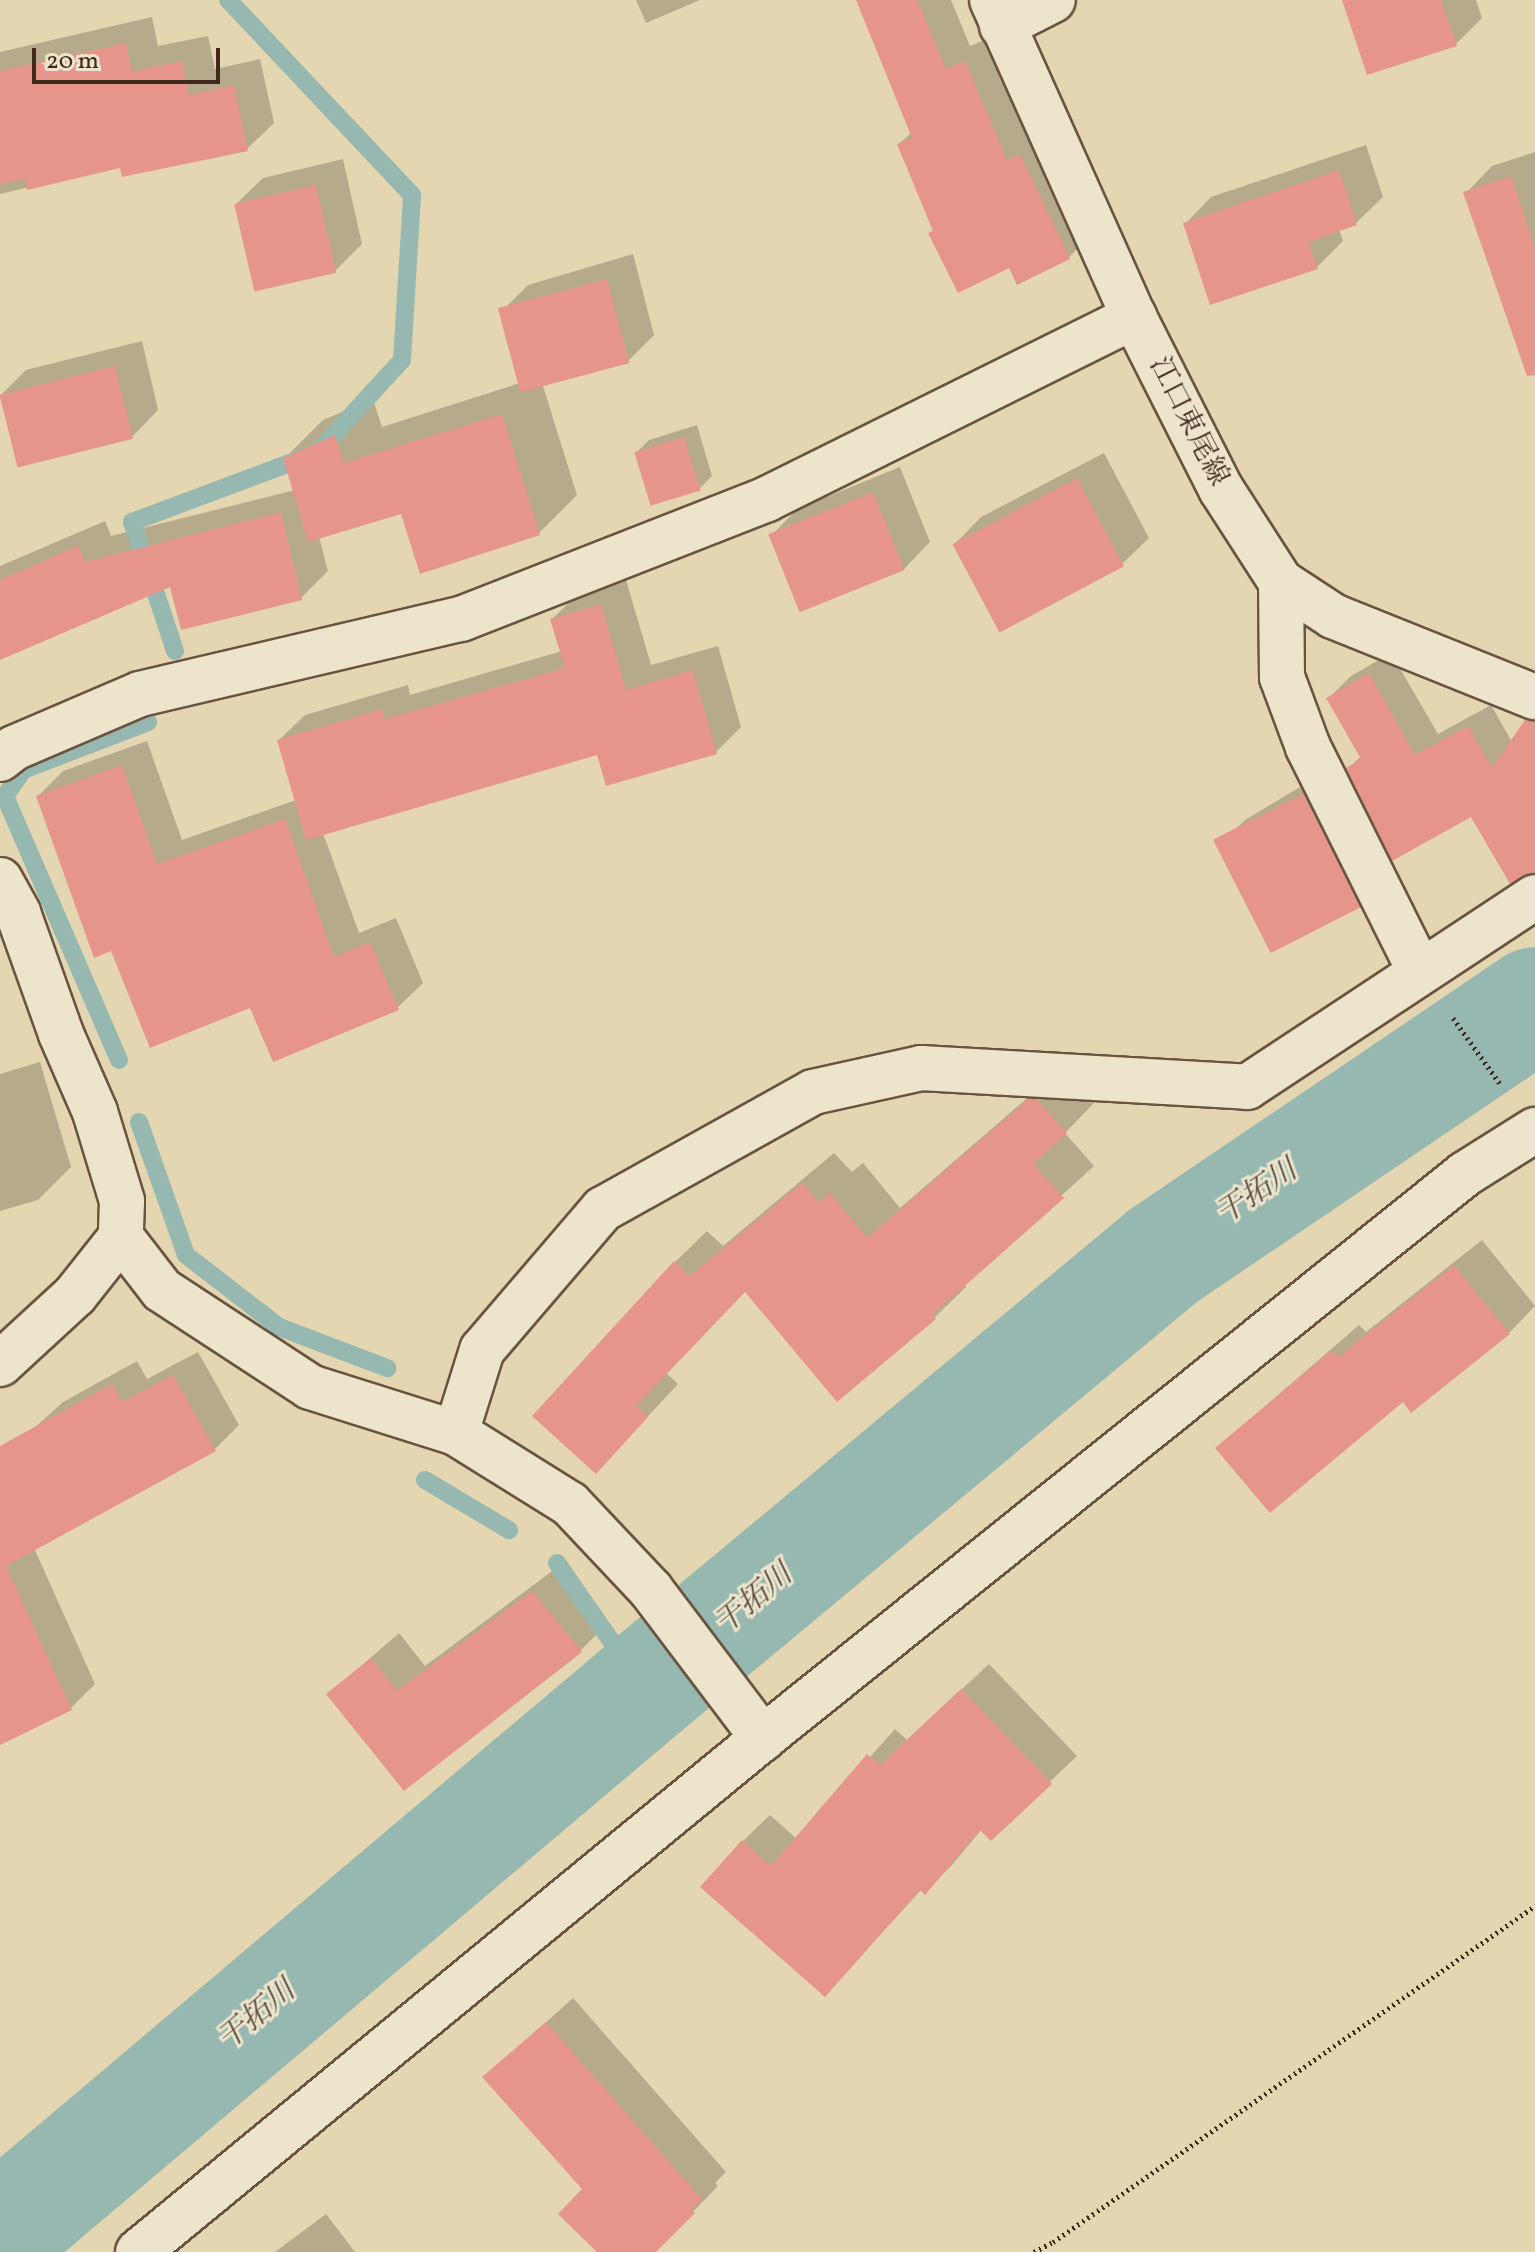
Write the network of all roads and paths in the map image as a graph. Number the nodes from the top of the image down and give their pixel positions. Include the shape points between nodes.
1 (1053, 0) edge
2 (997, 13) edge
3 (1134, 317) junction
4 (1281, 582) junction
5 (1535, 697) edge
6 (0, 759) edge
7 (0, 880) edge
8 (1535, 897) edge
9 (1420, 972) junction
10 (1504, 1088) dead end
11 (1535, 1130) edge
12 (121, 1237) junction
13 (0, 1364) edge
14 (456, 1433) junction
15 (763, 1738) junction
16 (1535, 1906) edge
17 (138, 2252) edge
18 (1034, 2252) edge

1 - 2 street
2 - 3 street, 江口東尾線
3 - 4 street, 江口東尾線 via 1221,489
3 - 6 street via 767,499 461,619 140,694 14,748
4 - 5 street, 江口東尾線 via 1333,616
4 - 9 street via 1282,677 1308,747
7 - 12 street via 18,913 95,1112 122,1201
8 - 9 street
9 - 10 path
9 - 14 street via 1247,1087 921,1068 813,1092 603,1209 482,1350
11 - 15 street via 1465,1174
12 - 13 street via 75,1295
12 - 14 street via 162,1290 310,1387
14 - 15 street via 570,1504 651,1590
15 - 17 street
16 - 18 path

